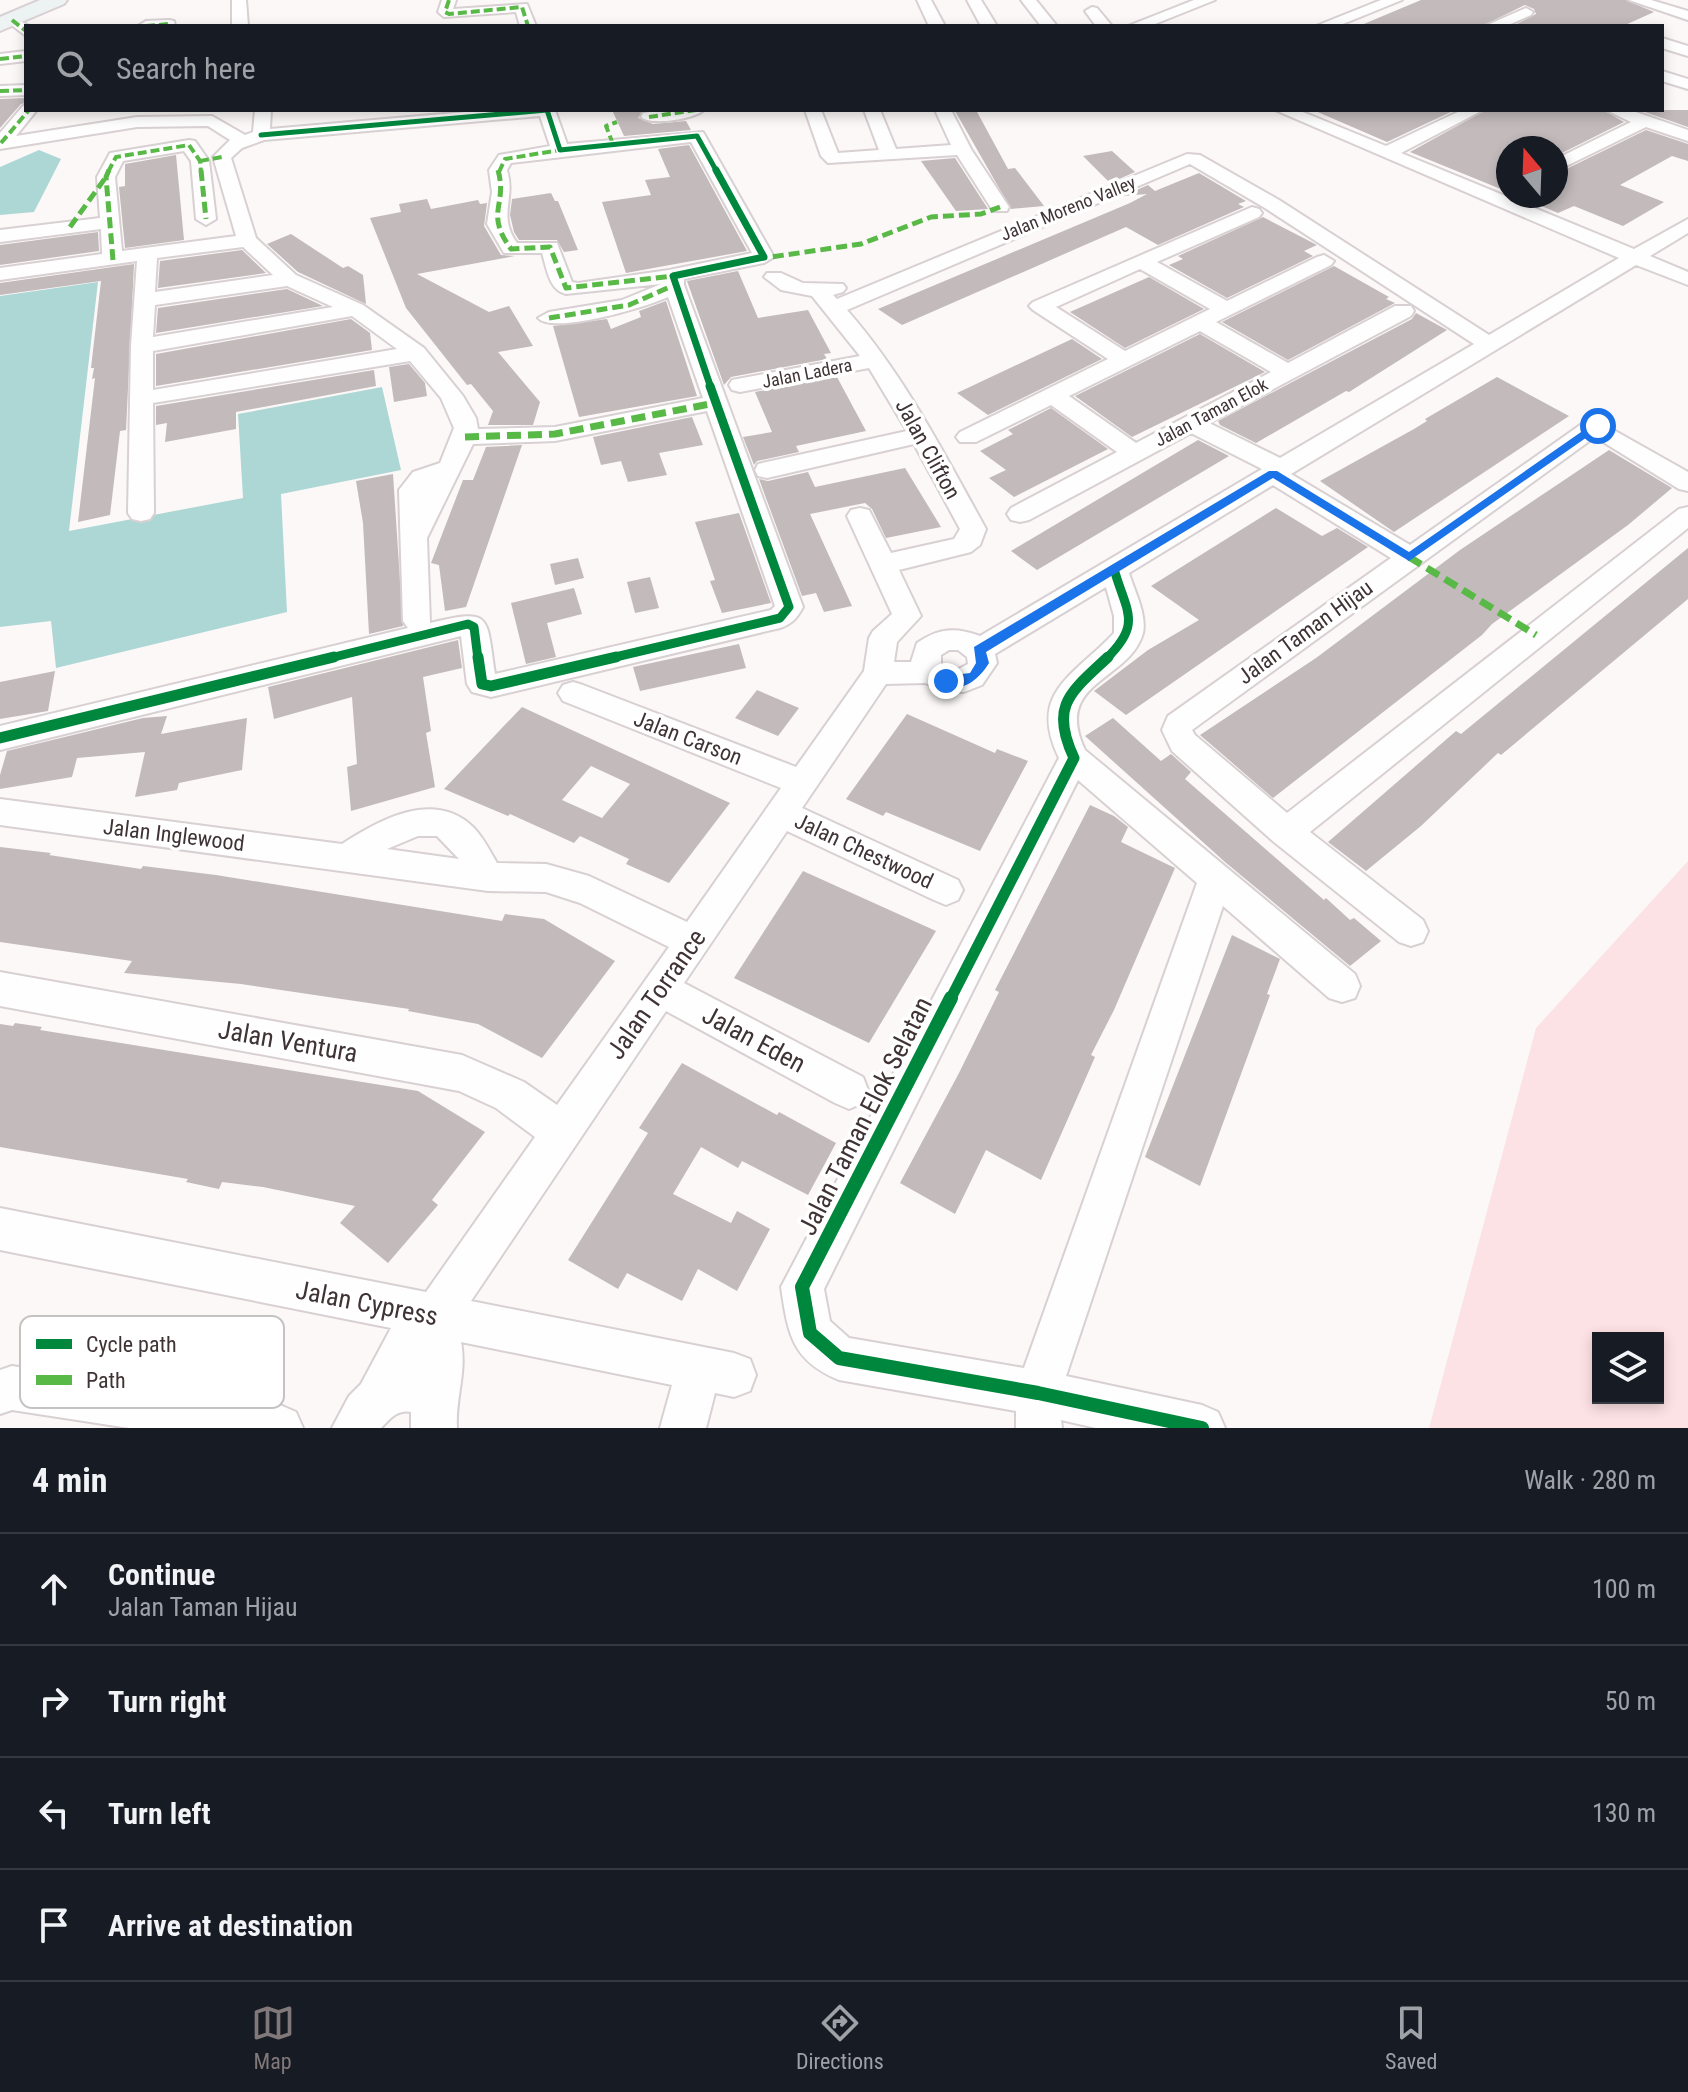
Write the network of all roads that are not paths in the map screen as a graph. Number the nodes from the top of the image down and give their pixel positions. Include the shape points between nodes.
1 (57, 0) edge
2 (239, 0) edge
3 (449, 0) edge
4 (924, 0) edge
5 (974, 0) edge
6 (1028, 0) edge
7 (1208, 0) edge
8 (1395, 0) edge
9 (1636, 0) edge
10 (1655, 0) edge
11 (1092, 11) dead end
12 (1526, 12) dead end
13 (1685, 12) edge
14 (1349, 16) junction
15 (240, 24) edge
16 (527, 24) edge
17 (936, 24) edge
18 (988, 24) edge
19 (1047, 24) edge
20 (1102, 24) edge
21 (1142, 24) edge
22 (1329, 24) edge
23 (1371, 24) edge
24 (1498, 24) edge
25 (1655, 24) edge
26 (13, 25) edge
27 (1664, 44) edge
28 (1688, 51) edge
29 (24, 56) edge
30 (0, 59) edge
31 (1664, 77) edge
32 (1688, 84) edge
33 (24, 90) edge
34 (0, 91) edge
35 (27, 112) edge
36 (261, 112) edge
37 (502, 112) edge
38 (548, 112) edge
39 (681, 112) edge
40 (814, 112) edge
41 (873, 112) edge
42 (944, 112) edge
43 (1290, 112) edge
44 (1471, 112) edge
45 (1620, 112) edge
46 (674, 113) junction
47 (412, 116) edge
48 (649, 117) dead end
49 (1645, 121) junction
50 (617, 122) dead end
51 (682, 136) junction
52 (1688, 136) edge
53 (1, 144) edge
54 (613, 144) junction
55 (225, 147) junction
56 (962, 149) junction
57 (560, 150) junction
58 (1386, 153) junction
59 (890, 155) junction
60 (1568, 160) edge
61 (106, 177) junction
62 (1496, 194) edge
63 (1000, 207) dead end
64 (1528, 208) edge
65 (1252, 213) dead end
66 (206, 219) dead end
67 (110, 222) junction
68 (1688, 225) edge
69 (70, 227) junction
70 (0, 236) edge
71 (247, 240) junction
72 (147, 255) junction
73 (1635, 257) junction
74 (113, 260) junction
75 (1324, 261) dead end
76 (1142, 262) junction
77 (0, 274) edge
78 (774, 277) dead end
79 (289, 279) junction
80 (1688, 279) edge
81 (673, 281) junction
82 (826, 299) junction
83 (147, 300) junction
84 (356, 309) junction
85 (1226, 309) junction
86 (1403, 311) dead end
87 (549, 318) dead end
88 (1200, 322) junction
89 (1494, 341) junction
90 (142, 346) junction
91 (416, 353) junction
92 (875, 360) junction
93 (1125, 360) junction
94 (1287, 372) junction
95 (740, 385) dead end
96 (1052, 395) junction
97 (144, 398) junction
98 (715, 403) junction
99 (1202, 430) junction
100 (921, 435) junction
101 (465, 437) junction
102 (968, 437) dead end
103 (1134, 453) junction
104 (767, 470) dead end
105 (1271, 475) junction
106 (1688, 483) edge
107 (141, 513) dead end
108 (1020, 514) dead end
109 (1688, 515) edge
110 (860, 516) dead end
111 (1409, 557) junction
112 (884, 564) junction
113 (1114, 569) junction
114 (907, 616) junction
115 (417, 621) dead end
116 (942, 640) junction
117 (979, 650) junction
118 (930, 672) junction
119 (878, 673) junction
120 (573, 693) dead end
121 (0, 738) edge
122 (1074, 758) junction
123 (802, 783) junction
124 (0, 812) edge
125 (781, 813) junction
126 (1286, 832) junction
127 (348, 857) junction
128 (488, 877) junction
129 (1216, 878) junction
130 (946, 890) dead end
131 (1411, 931) dead end
132 (692, 941) junction
133 (1342, 986) dead end
134 (0, 989) edge
135 (660, 989) junction
136 (849, 1090) dead end
137 (562, 1132) junction
138 (0, 1229) edge
139 (435, 1316) junction
140 (20, 1389) edge
141 (0, 1392) edge
142 (146, 1408) edge
143 (1038, 1410) edge
144 (367, 1412) edge
145 (433, 1418) edge
146 (280, 1428) edge
147 (683, 1428) edge
148 (1202, 1428) edge

1 - 26 street
2 - 15 street
3 - 16 street via 449,14 522,7
4 - 17 street
5 - 18 street
6 - 19 street
7 - 21 street
8 - 14 street
9 - 13 street
10 - 13 street
11 - 20 street
12 - 24 street
13 - 25 street
14 - 22 street
14 - 23 street
27 - 28 street
29 - 30 street
31 - 32 street
33 - 34 street
35 - 53 street
36 - 55 street
37 - 47 street
38 - 57 street
39 - 46 street
40 - 59 street via 830,156
41 - 59 street
42 - 56 street
43 - 58 street
44 - 58 street
45 - 49 street
46 - 48 street
46 - 51 street
47 - 55 street
49 - 52 street
49 - 60 street
50 - 54 street via 606,126
51 - 54 street
51 - 81 street via 697,136 764,257
53 - 55 street via 120,124 212,121
54 - 57 street
55 - 61 street via 123,154 113,160
55 - 66 street
55 - 71 street
56 - 59 street
56 - 63 street
57 - 81 street via 505,159 498,170 503,182 493,219 497,233 511,249 550,247 566,288
58 - 62 street
61 - 67 street
61 - 69 street
64 - 73 street
65 - 76 street
67 - 69 street
67 - 74 street
68 - 73 street
69 - 70 street
71 - 72 street
71 - 79 street
72 - 74 street
72 - 83 street
73 - 80 street
73 - 89 street
74 - 77 street
75 - 85 street
76 - 85 street
76 - 93 street via 1040,306
78 - 82 street
79 - 83 street
79 - 84 street
81 - 87 street via 651,298 626,306
81 - 98 street
82 - 89 street, Jalan Moreno Valley via 895,280 1187,159 1199,160
82 - 92 street, Jalan Clifton
83 - 90 street
84 - 90 street
84 - 91 street
85 - 88 street
86 - 94 street, Jalan Taman Elok
88 - 93 street
88 - 94 street
89 - 105 street
90 - 97 street
91 - 97 street
91 - 101 street via 464,418
92 - 95 street, Jalan Ladera
92 - 100 street, Jalan Clifton
93 - 96 street
94 - 99 street, Jalan Taman Elok
96 - 102 street
96 - 103 street
97 - 107 street
98 - 101 street via 555,434
98 - 121 street via 789,607 780,618 491,686 482,684 474,627 468,624
99 - 103 street, Jalan Taman Elok
99 - 105 street via 1216,449
100 - 104 street
100 - 112 street, Jalan Clifton via 973,529 971,539 962,546
101 - 115 street via 448,469 415,482 412,490
103 - 108 street, Jalan Taman Elok
105 - 111 street
105 - 113 street
106 - 111 street, Jalan Taman Hijau via 1594,426
109 - 126 street
110 - 112 street
111 - 126 street, Jalan Taman Hijau via 1179,724 1183,743
112 - 114 street
113 - 117 street
113 - 122 street via 1130,627 1126,640 1063,705 1062,737
114 - 116 street
114 - 119 street via 883,638
116 - 117 street via 961,640
116 - 118 street via 927,650 925,665
117 - 118 street via 980,670 966,680 946,681
118 - 119 street
119 - 123 street, Jalan Torrance
120 - 123 street, Jalan Carson
122 - 129 street
122 - 143 street, Jalan Taman Elok Selatan via 802,1287 810,1333 839,1358
123 - 125 street, Jalan Torrance
124 - 127 street, Jalan Inglewood
125 - 130 street, Jalan Chestwood
125 - 132 street, Jalan Torrance
126 - 131 street, Jalan Taman Hijau
127 - 128 street, Jalan Inglewood
127 - 128 street via 385,832 432,823 461,836
128 - 132 street, Jalan Inglewood via 546,878 589,891
129 - 133 street
129 - 143 street
132 - 135 street, Jalan Torrance
134 - 137 street, Jalan Ventura via 462,1073 510,1095
135 - 136 street, Jalan Eden
135 - 137 street, Jalan Torrance
137 - 139 street, Jalan Torrance
138 - 139 street, Jalan Cypress
139 - 144 street, Jalan Torrance via 411,1336
139 - 145 street via 443,1362
139 - 147 street, Jalan Cypress via 716,1371
140 - 141 street
142 - 146 street
143 - 148 street, Jalan Taman Elok Selatan
144 - 145 street via 392,1389 405,1388 426,1397

